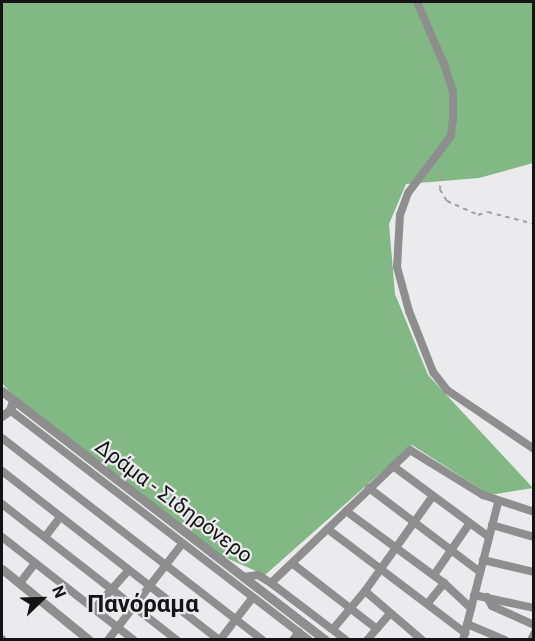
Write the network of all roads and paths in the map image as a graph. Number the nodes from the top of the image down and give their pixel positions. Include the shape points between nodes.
1 (417, 2) edge
2 (433, 159) junction
3 (534, 224) edge
4 (2, 391) edge
5 (11, 405) junction
6 (2, 416) edge
7 (2, 438) edge
8 (534, 449) edge
9 (393, 466) junction
10 (2, 471) edge
11 (369, 488) junction
12 (432, 497) junction
13 (498, 503) junction
14 (2, 504) edge
15 (346, 511) junction
16 (534, 512) edge
17 (60, 517) junction
18 (414, 523) junction
19 (469, 524) junction
20 (492, 525) junction
21 (329, 530) junction
22 (2, 537) edge
23 (45, 537) junction
24 (489, 537) junction
25 (534, 537) edge
26 (182, 544) junction
27 (397, 548) junction
28 (451, 552) junction
29 (483, 560) junction
30 (35, 563) junction
31 (293, 564) junction
32 (166, 565) junction
33 (2, 569) edge
34 (381, 570) junction
35 (128, 571) junction
36 (480, 572) junction
37 (534, 572) edge
38 (434, 576) junction
39 (243, 577) junction
40 (20, 583) junction
41 (271, 583) junction
42 (444, 583) junction
43 (149, 587) junction
44 (111, 589) junction
45 (365, 591) junction
46 (474, 596) junction
47 (253, 597) junction
48 (487, 597) junction
49 (428, 603) junction
50 (134, 607) junction
51 (95, 608) junction
52 (471, 608) junction
53 (534, 608) edge
54 (350, 609) junction
55 (390, 614) junction
56 (235, 619) junction
57 (467, 624) junction
58 (534, 625) edge
59 (118, 627) junction
60 (377, 629) junction
61 (333, 630) junction
62 (299, 632) junction
63 (534, 634) edge
64 (411, 636) edge
65 (464, 636) edge
66 (89, 639) edge
67 (108, 639) edge
68 (134, 639) edge
69 (177, 639) edge
70 (219, 639) edge
71 (262, 639) edge
72 (293, 639) edge
73 (309, 639) edge
74 (325, 639) edge
75 (346, 639) edge
76 (367, 639) edge
77 (422, 639) edge
78 (505, 639) edge
79 (531, 639) edge

1 - 2 street via 453,92 451,135
2 - 3 path via 447,201 469,207 478,215 488,213
2 - 8 street via 408,193 400,215 397,267 412,321 433,372 447,390
4 - 5 street, Δράμα - Σιδηρόνερο
5 - 6 street
5 - 26 street
5 - 39 street, Δράμα - Σιδηρόνερο
7 - 32 street
9 - 11 street
9 - 12 street
9 - 13 street via 414,450
10 - 17 street
11 - 15 street
11 - 18 street
12 - 18 street
12 - 19 street
13 - 16 street
13 - 20 street
14 - 23 street
15 - 21 street
15 - 27 street
17 - 23 street
17 - 35 street
18 - 27 street
18 - 28 street
19 - 24 street
19 - 28 street
20 - 24 street
20 - 25 street
21 - 31 street
21 - 34 street
22 - 30 street
23 - 44 street
24 - 29 street
26 - 32 street
26 - 47 street
27 - 34 street
27 - 38 street
28 - 36 street
28 - 38 street
29 - 36 street
29 - 37 street
30 - 40 street
30 - 51 street
31 - 41 street
31 - 54 street
32 - 43 street
32 - 56 street
33 - 40 street
34 - 45 street
34 - 49 street
35 - 43 street
35 - 44 street
36 - 46 street
38 - 42 street
39 - 41 street via 258,575
39 - 74 street, Δράμα - Σιδηρόνερο
40 - 66 street
41 - 61 street
42 - 49 street
42 - 52 street
43 - 50 street
43 - 70 street
44 - 50 street
44 - 51 street
45 - 54 street
45 - 55 street
46 - 48 street
46 - 52 street
47 - 56 street
47 - 62 street
48 - 53 street
48 - 58 street via 492,606
49 - 65 street
50 - 59 street
50 - 69 street
51 - 59 street
52 - 57 street
54 - 60 street
54 - 61 street
55 - 60 street
55 - 64 street
56 - 70 street
56 - 71 street
57 - 65 street
57 - 78 street
59 - 67 street
59 - 68 street
60 - 76 street
61 - 75 street
62 - 72 street
62 - 73 street
63 - 79 street
64 - 77 street

